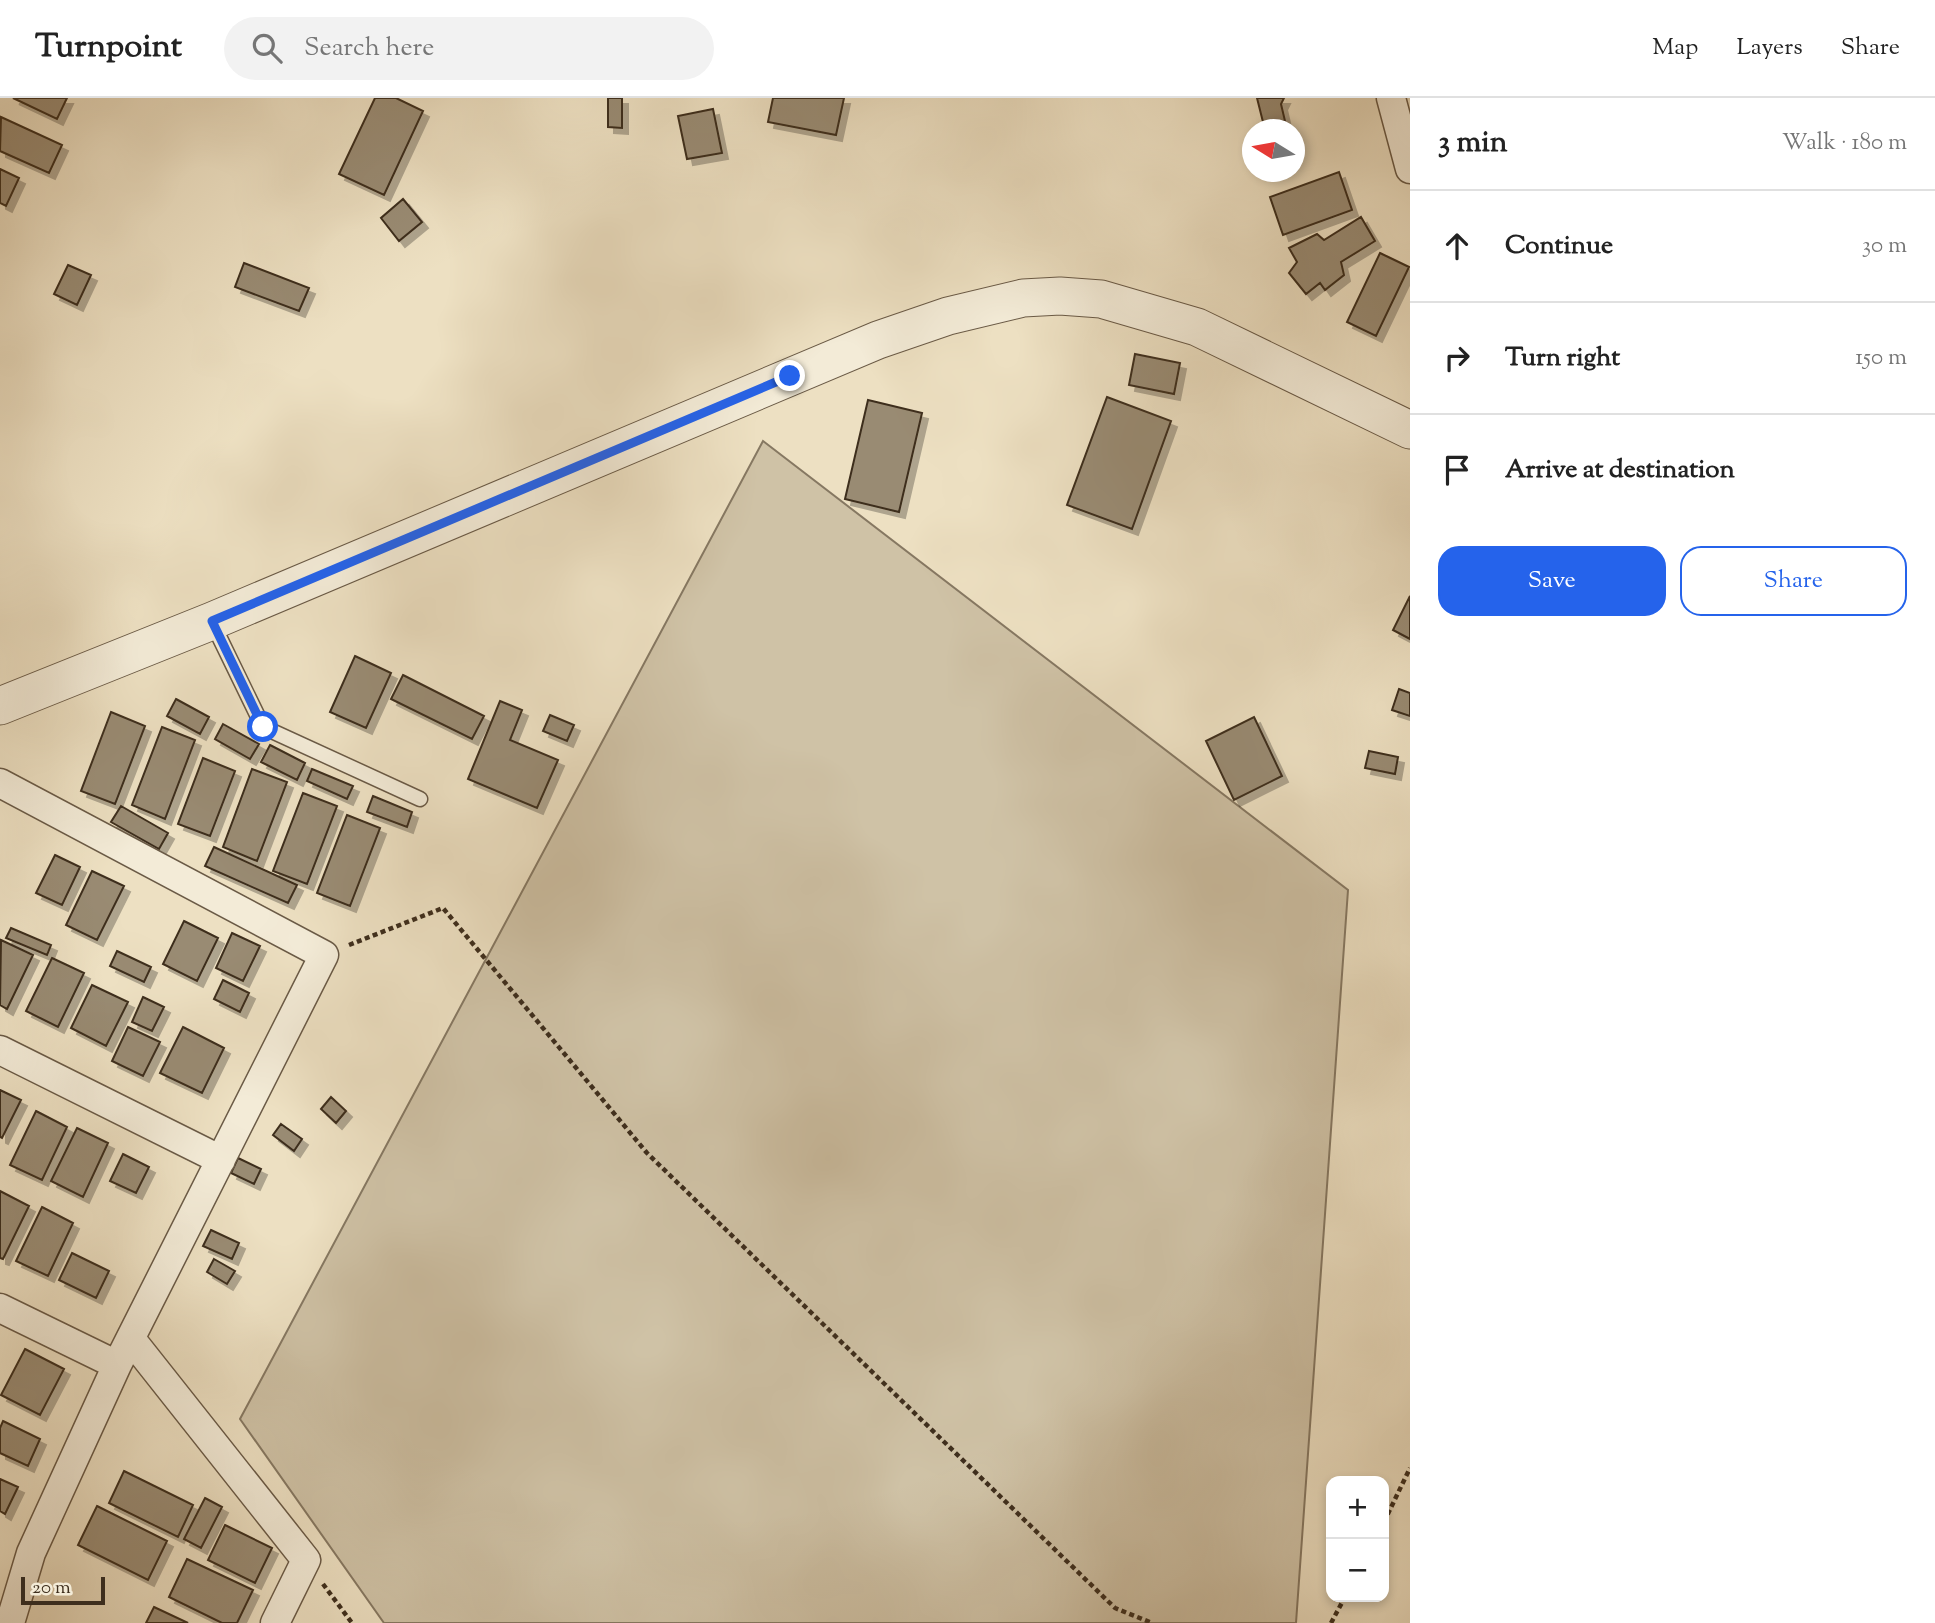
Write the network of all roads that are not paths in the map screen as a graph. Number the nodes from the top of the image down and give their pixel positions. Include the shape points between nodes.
1 (1391, 98) edge
2 (1410, 169) edge
3 (1410, 430) edge
4 (212, 621) junction
5 (0, 706) edge
6 (0, 783) edge
7 (420, 799) dead end
8 (0, 1050) edge
9 (221, 1160) junction
10 (0, 1308) edge
11 (131, 1339) junction
12 (117, 1365) junction
13 (10, 1623) edge
14 (275, 1623) edge

1 - 2 street
3 - 4 street via 1197,327 1101,299 1023,298 948,316 878,340
4 - 5 street
4 - 7 lane via 263,727
6 - 9 street via 324,955
8 - 9 street
9 - 11 street
10 - 12 street
11 - 12 street
11 - 14 street via 306,1560
12 - 13 street via 31,1553

